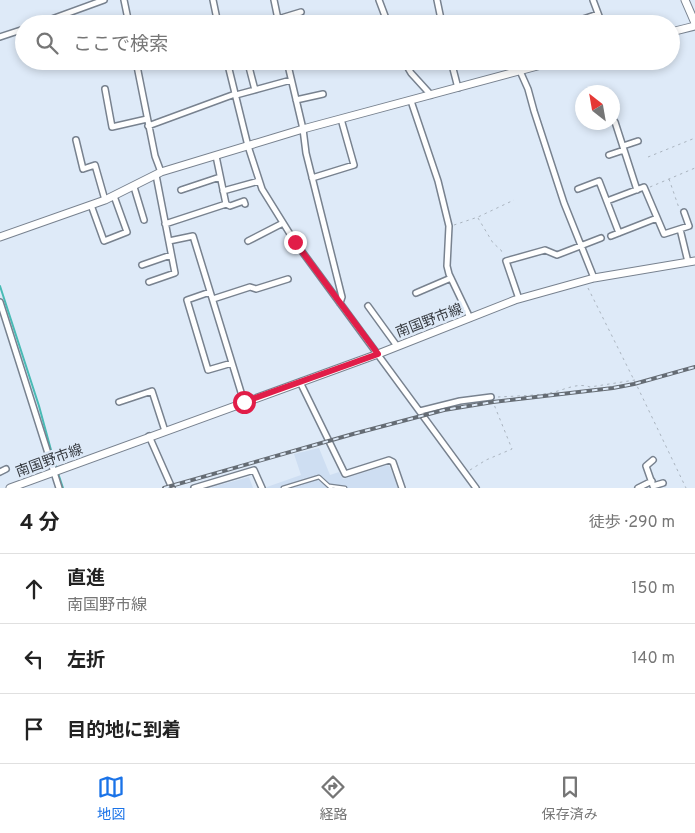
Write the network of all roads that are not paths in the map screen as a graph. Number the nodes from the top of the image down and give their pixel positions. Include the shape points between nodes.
1 (104, 0) edge
2 (124, 0) edge
3 (213, 0) edge
4 (274, 0) edge
5 (378, 0) edge
6 (436, 0) edge
7 (602, 0) edge
8 (685, 0) edge
9 (594, 1) edge
10 (301, 12) dead end
11 (598, 14) joint
12 (63, 15) edge
13 (127, 15) edge
14 (216, 15) edge
15 (278, 15) edge
16 (294, 15) edge
17 (384, 15) edge
18 (440, 15) edge
19 (595, 15) edge
20 (695, 24) edge
21 (680, 29) edge
22 (15, 32) edge
23 (0, 37) edge
24 (138, 70) edge
25 (230, 70) edge
26 (250, 70) edge
27 (289, 70) edge
28 (409, 70) edge
29 (453, 70) edge
30 (524, 70) edge
31 (520, 71) junction
32 (291, 80) junction
33 (458, 88) junction
34 (104, 89) dead end
35 (255, 90) junction
36 (236, 94) junction
37 (323, 94) dead end
38 (431, 95) junction
39 (296, 100) junction
40 (411, 101) junction
41 (147, 119) junction
42 (341, 119) junction
43 (148, 126) junction
44 (303, 129) junction
45 (617, 130) edge
46 (76, 140) dead end
47 (638, 140) dead end
48 (248, 146) junction
49 (623, 148) junction
50 (609, 155) dead end
51 (216, 156) junction
52 (159, 173) junction
53 (220, 177) junction
54 (312, 178) junction
55 (259, 180) junction
56 (134, 187) junction
57 (578, 189) dead end
58 (181, 190) dead end
59 (637, 190) junction
60 (223, 192) junction
61 (114, 196) junction
62 (105, 200) junction
63 (607, 201) junction
64 (226, 204) junction
65 (246, 204) dead end
66 (91, 205) junction
67 (684, 212) road end
68 (657, 218) junction
69 (144, 220) dead end
70 (283, 223) junction
71 (165, 224) junction
72 (680, 229) junction
73 (619, 233) junction
74 (611, 236) dead end
75 (0, 237) edge
76 (601, 238) dead end
77 (169, 241) junction
78 (248, 241) dead end
79 (581, 246) junction
80 (171, 255) junction
81 (691, 261) edge
82 (142, 265) dead end
83 (451, 278) junction
84 (594, 278) junction
85 (288, 279) dead end
86 (149, 282) dead end
87 (210, 292) junction
88 (416, 293) dead end
89 (212, 299) junction
90 (519, 299) junction
91 (0, 302) edge
92 (340, 303) junction
93 (368, 306) dead end
94 (470, 318) junction
95 (397, 346) junction
96 (378, 354) junction
97 (232, 363) junction
98 (300, 382) junction
99 (491, 397) road end
100 (119, 402) dead end
101 (244, 402) junction
102 (420, 411) junction
103 (165, 431) junction
104 (149, 436) junction
105 (653, 460) dead end
106 (6, 469) dead end
107 (0, 472) edge
108 (53, 472) junction
109 (652, 481) junction
110 (663, 483) dead end
111 (331, 487) edge
112 (10, 488) edge
113 (59, 488) edge
114 (172, 488) edge
115 (194, 488) edge
116 (262, 488) edge
117 (283, 488) edge
118 (344, 488) edge
119 (402, 488) edge
120 (476, 488) edge
121 (638, 488) edge

1 - 12 street
2 - 13 street
3 - 14 street
4 - 15 street
5 - 17 street
6 - 18 street
7 - 9 street
8 - 20 main road
9 - 11 street
10 - 16 street
11 - 19 street
20 - 21 main road
22 - 23 street
24 - 41 street
25 - 36 street
26 - 35 street
27 - 32 street
28 - 38 street
29 - 33 street
30 - 31 main road
31 - 33 main road
31 - 79 street
32 - 35 street
32 - 39 street
33 - 38 main road
34 - 41 street via 112,127
35 - 36 street
36 - 43 street
36 - 48 street
37 - 39 street
38 - 40 main road
39 - 44 street
40 - 42 main road
40 - 83 street via 438,181 449,226 447,266
41 - 43 street
42 - 44 main road
42 - 54 street via 354,165
43 - 52 street
44 - 48 main road
44 - 54 street
45 - 49 street
46 - 62 street via 83,169 95,165
47 - 49 street
48 - 51 main road
48 - 55 street
49 - 50 street
49 - 59 street
51 - 52 main road
51 - 53 street
52 - 56 main road
52 - 71 street
53 - 58 street
53 - 60 street
54 - 92 street via 342,297
55 - 60 street
55 - 70 street
56 - 61 main road
56 - 69 street
57 - 63 street via 599,181
59 - 63 street
59 - 68 street via 644,187
60 - 64 street
61 - 62 main road
61 - 66 street via 127,232 104,241
62 - 66 main road
63 - 73 street
64 - 65 street via 230,206 244,201
64 - 71 street
66 - 75 main road
67 - 72 street via 688,226
68 - 72 street via 664,234
68 - 73 street
70 - 78 street
70 - 92 street
71 - 77 street
72 - 81 street
73 - 74 street
76 - 79 street
77 - 80 street
77 - 87 street via 193,236
79 - 84 street
79 - 90 street via 557,255 544,250 506,260
80 - 82 street
80 - 86 street via 175,273
81 - 84 main road, 南国野市線
83 - 88 street
83 - 94 street
84 - 90 main road, 南国野市線
85 - 89 street
87 - 89 street
87 - 97 street via 187,300 208,370
89 - 97 street
90 - 94 main road, 南国野市線
91 - 108 street
92 - 96 street
93 - 95 street
94 - 95 main road, 南国野市線
95 - 96 main road, 南国野市線
96 - 98 main road, 南国野市線
96 - 102 street
97 - 101 street
98 - 101 main road, 南国野市線
98 - 119 street via 345,474 390,460
99 - 102 street
100 - 103 street via 152,391
101 - 103 main road, 南国野市線
102 - 120 street
103 - 104 main road, 南国野市線
104 - 108 main road, 南国野市線
104 - 114 street
105 - 109 street via 646,466
106 - 107 street
108 - 112 main road, 南国野市線
108 - 113 street
109 - 110 street via 653,486
109 - 121 street
111 - 117 lane via 315,477
111 - 118 lane
115 - 116 street via 254,470

